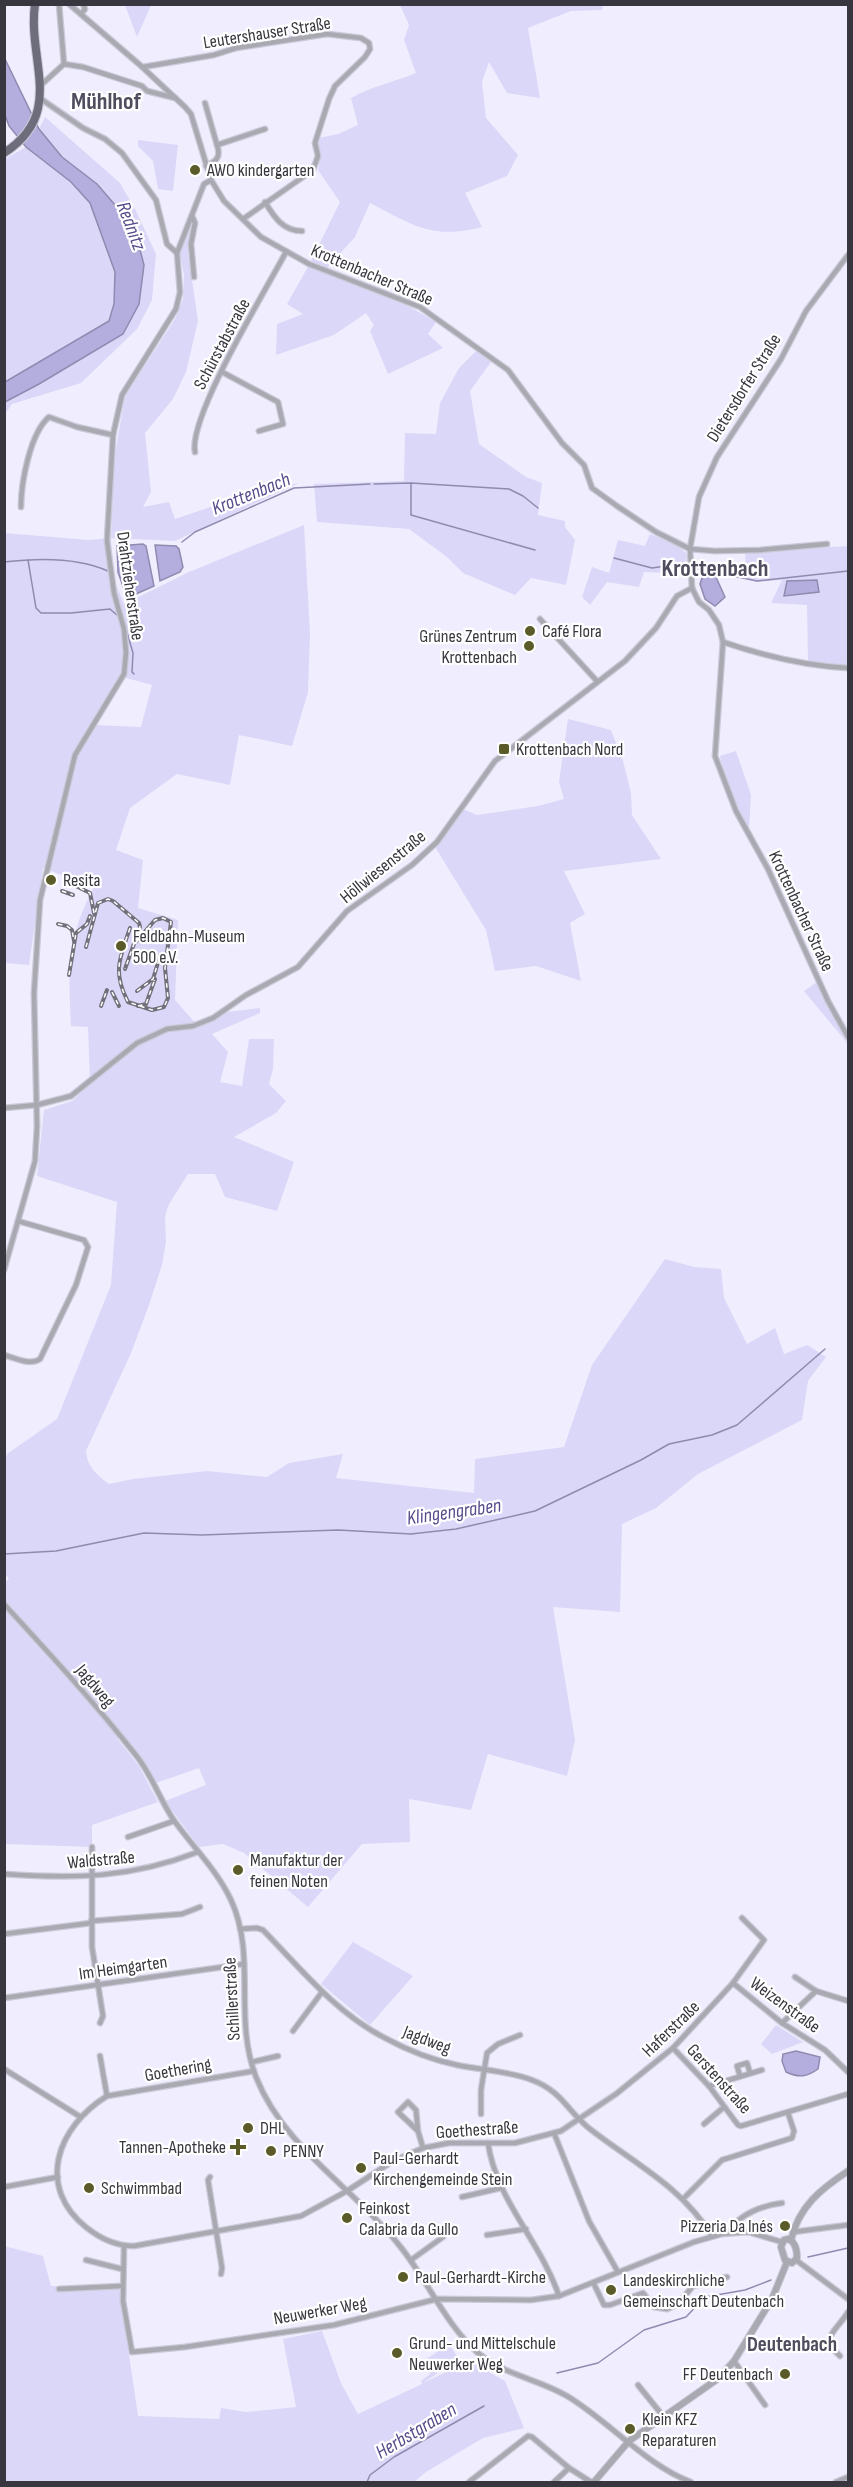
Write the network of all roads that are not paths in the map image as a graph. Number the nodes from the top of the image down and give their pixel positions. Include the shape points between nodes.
1 (35, 4) edge
2 (59, 4) edge
3 (69, 4) edge
4 (82, 4) edge
5 (81, 14) junction
6 (64, 64) junction
7 (143, 67) junction
8 (41, 85) junction
9 (175, 98) junction
10 (40, 102) junction
11 (205, 103) dead end
12 (265, 129) dead end
13 (217, 145) junction
14 (4, 153) edge
15 (206, 166) junction
16 (211, 180) junction
17 (265, 202) junction
18 (192, 216) junction
19 (243, 219) junction
20 (302, 231) dead end
21 (286, 252) junction
22 (177, 253) junction
23 (849, 255) edge
24 (194, 277) dead end
25 (222, 372) junction
26 (259, 431) dead end
27 (113, 435) junction
28 (195, 452) dead end
29 (21, 507) dead end
30 (827, 544) dead end
31 (690, 549) junction
32 (692, 588) junction
33 (540, 619) dead end
34 (723, 642) junction
35 (849, 668) edge
36 (596, 680) junction
37 (849, 1037) edge
38 (37, 1105) junction
39 (4, 1108) edge
40 (18, 1221) junction
41 (4, 1270) edge
42 (4, 1355) edge
43 (4, 1604) edge
44 (174, 1821) junction
45 (128, 1837) dead end
46 (92, 1847) dead end
47 (198, 1852) junction
48 (4, 1874) edge
49 (93, 1877) junction
50 (200, 1907) dead end
51 (742, 1918) dead end
52 (91, 1922) junction
53 (240, 1929) junction
54 (4, 1934) edge
55 (244, 1964) junction
56 (795, 1977) dead end
57 (733, 1983) junction
58 (98, 1984) junction
59 (816, 1990) junction
60 (322, 1992) junction
61 (4, 1998) edge
62 (849, 2001) edge
63 (100, 2023) dead end
64 (782, 2023) junction
65 (292, 2031) dead end
66 (520, 2035) dead end
67 (673, 2048) junction
68 (100, 2056) dead end
69 (278, 2056) dead end
70 (252, 2062) junction
71 (4, 2069) edge
72 (484, 2070) junction
73 (762, 2070) dead end
74 (254, 2071) junction
75 (849, 2072) edge
76 (750, 2073) junction
77 (740, 2076) junction
78 (709, 2086) junction
79 (849, 2094) edge
80 (107, 2096) junction
81 (724, 2107) junction
82 (788, 2113) junction
83 (481, 2114) dead end
84 (80, 2116) junction
85 (580, 2120) junction
86 (704, 2124) dead end
87 (418, 2131) junction
88 (554, 2133) junction
89 (488, 2143) junction
90 (423, 2148) junction
91 (849, 2171) edge
92 (58, 2177) junction
93 (210, 2177) dead end
94 (4, 2187) edge
95 (501, 2188) junction
96 (347, 2191) junction
97 (462, 2197) dead end
98 (683, 2199) junction
99 (782, 2203) dead end
100 (849, 2225) edge
101 (526, 2229) junction
102 (216, 2232) junction
103 (731, 2232) junction
104 (793, 2232) junction
105 (487, 2235) dead end
106 (712, 2236) junction
107 (442, 2237) dead end
108 (791, 2240) junction
109 (782, 2242) junction
110 (124, 2246) junction
111 (86, 2260) dead end
112 (411, 2260) junction
113 (796, 2260) junction
114 (787, 2262) junction
115 (122, 2270) junction
116 (618, 2272) junction
117 (221, 2274) dead end
118 (727, 2277) dead end
119 (594, 2283) junction
120 (122, 2286) junction
121 (59, 2289) dead end
122 (559, 2296) junction
123 (849, 2299) edge
124 (437, 2300) junction
125 (849, 2312) edge
126 (840, 2356) dead end
127 (734, 2361) junction
128 (638, 2385) dead end
129 (765, 2405) dead end
130 (663, 2416) junction
131 (629, 2441) junction
132 (569, 2468) junction
133 (849, 2477) edge
134 (685, 2481) edge
135 (469, 2482) edge
136 (554, 2482) edge
137 (592, 2482) edge
138 (691, 2482) edge
139 (836, 2482) edge

1 - 8 main road via 33,27
2 - 6 street
3 - 5 street, Krottenbacher Straße
4 - 5 street via 85,9
5 - 7 street, Krottenbacher Straße
6 - 8 street
6 - 9 street
7 - 9 street, Krottenbacher Straße
7 - 17 street, Leutershauser Straße via 327,34 361,38 369,43 370,50 335,86 329,99 315,143 316,166
8 - 10 main road
9 - 15 street, Krottenbacher Straße via 191,114
10 - 14 main road via 28,132
10 - 22 street via 122,153 156,200 167,244
11 - 13 street
12 - 13 street
13 - 15 street via 218,158
15 - 16 street, Krottenbacher Straße
16 - 18 street, Drahtzieherstraße via 204,184
16 - 19 street, Krottenbacher Straße via 224,201
17 - 19 street, Leutershauser Straße
17 - 20 street via 276,220 293,231
18 - 22 street, Drahtzieherstraße
18 - 24 street, Drahtzieherstraße
19 - 21 street, Krottenbacher Straße via 261,237
21 - 25 street, Schürstabstraße
21 - 31 street, Krottenbacher Straße via 420,307 478,347 508,370 561,442 584,465 592,488 656,532
22 - 27 street, Drahtzieherstraße via 180,292 176,309 122,395
23 - 31 street, Dietersdorfer Straße via 807,311 781,359 717,457 699,497
25 - 26 street via 278,402 283,424
25 - 28 street, Schürstabstraße via 202,410 193,443
27 - 29 street via 49,417 33,443
27 - 38 street, Drahtzieherstraße via 107,541 124,629 124,674 75,755 41,897 34,993
30 - 31 street via 739,551
31 - 32 street, Dietersdorfer Straße
32 - 34 street via 719,625
32 - 36 street, Höllwiesenstraße via 677,596 642,645
33 - 36 street
34 - 35 street via 779,658
34 - 37 street, Krottenbacher Straße via 715,756 745,829
36 - 38 street, Höllwiesenstraße via 495,761 437,842 403,872 347,911 298,967 213,1017 137,1042 71,1096
38 - 39 street, Höllwiesenstraße
38 - 40 street, Drahtzieherstraße via 35,1161
40 - 41 street, Drahtzieherstraße
40 - 42 street via 84,1240 87,1247 76,1285 40,1359 30,1362
43 - 44 street, Jagdweg via 134,1753
44 - 45 street
44 - 47 street, Jagdweg
46 - 49 street
47 - 49 street, Waldstraße via 144,1869
47 - 53 street, Jagdweg via 230,1898
48 - 49 street, Waldstraße
49 - 52 street
50 - 52 street via 182,1914
51 - 57 street, Haferstraße via 764,1940
52 - 54 street
52 - 58 street
53 - 55 street, Schillerstraße
53 - 60 street, Jagdweg via 263,1930
55 - 58 street, Im Heimgarten
55 - 70 street, Schillerstraße via 244,2019
56 - 59 street
57 - 64 street, Weizenstraße
57 - 67 street, Haferstraße
58 - 61 street, Im Heimgarten
58 - 63 street via 103,2016
59 - 62 street
59 - 64 street
60 - 65 street
60 - 72 street, Jagdweg via 360,2023 400,2046 438,2061
64 - 75 street, Weizenstraße via 825,2050
66 - 72 street via 487,2053
67 - 78 street, Gerstenstraße
67 - 85 street, Haferstraße
68 - 80 street
69 - 70 street
70 - 74 street, Schillerstraße
71 - 84 street
72 - 83 street
72 - 85 street, Jagdweg via 531,2079 547,2087
73 - 76 street
74 - 80 street, Goethering
74 - 96 street, Schillerstraße via 270,2107 292,2136
76 - 77 street
76 - 77 street via 747,2063 737,2066
77 - 78 street
78 - 81 street, Gerstenstraße
79 - 82 street, Gerstenstraße
80 - 84 street, Goethering
81 - 82 street, Gerstenstraße via 741,2126
81 - 86 street
82 - 98 street via 794,2131 792,2138 722,2160
84 - 92 street, Goethering via 59,2152
85 - 88 street, Goethestraße
85 - 98 street, Jagdweg
87 - 87 street via 416,2110 408,2102 398,2112
87 - 90 street
88 - 89 street, Goethestraße via 515,2143
88 - 116 street via 589,2221
89 - 90 street, Goethestraße
89 - 95 street via 491,2165
90 - 96 street, Goethestraße via 393,2161
91 - 104 street via 814,2196
92 - 94 street
92 - 110 street, Goethering via 64,2201 81,2223
93 - 102 street
95 - 97 street
95 - 101 street
96 - 102 street via 301,2216
96 - 112 street, Schillerstraße
98 - 106 street, Jagdweg
99 - 103 street via 742,2218
100 - 104 street
101 - 105 street
101 - 122 street
102 - 110 street
102 - 117 street
103 - 106 street, Neuwerker Weg
103 - 109 street, Neuwerker Weg via 759,2234
104 - 108 street
106 - 116 street, Neuwerker Weg
107 - 112 street
108 - 109 street
108 - 113 street
109 - 114 street
110 - 115 street, Neuwerker Weg
111 - 115 street
112 - 124 street, Schillerstraße
113 - 114 street
113 - 123 street
114 - 127 street via 772,2299
115 - 120 street, Neuwerker Weg
116 - 119 street, Neuwerker Weg
118 - 119 street via 693,2286 678,2304 662,2309 654,2307 643,2293 604,2305
119 - 122 street, Neuwerker Weg
120 - 121 street
120 - 124 street, Neuwerker Weg via 132,2352 334,2325
122 - 124 street, Neuwerker Weg via 531,2300
124 - 131 street, Schillerstraße via 463,2337 486,2359 569,2398
125 - 126 street via 830,2336 832,2349
127 - 129 street
127 - 130 street via 719,2378
128 - 130 street
130 - 131 street
131 - 134 street, Schillerstraße
131 - 137 street
132 - 135 street via 528,2436
132 - 136 street
132 - 137 street
133 - 139 street
134 - 138 street, Schillerstraße

